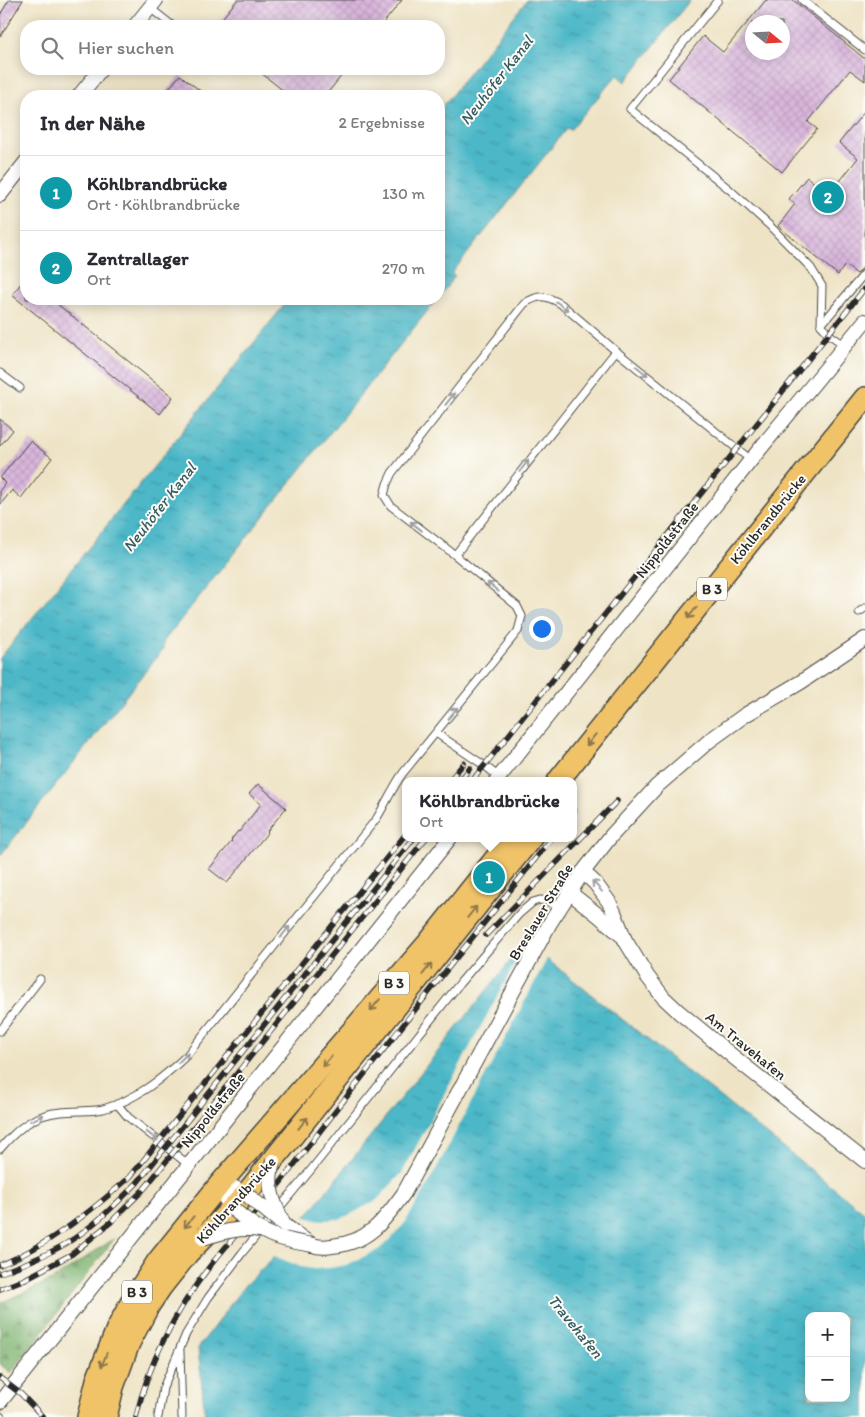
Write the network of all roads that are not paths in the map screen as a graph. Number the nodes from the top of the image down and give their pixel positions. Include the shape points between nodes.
1 (718, 0) edge
2 (802, 0) edge
3 (153, 4) edge
4 (140, 20) edge
5 (168, 20) edge
6 (865, 50) edge
7 (96, 75) edge
8 (84, 90) edge
9 (20, 171) edge
10 (0, 195) edge
11 (865, 273) edge
12 (865, 321) edge
13 (821, 324) junction
14 (845, 346) junction
15 (616, 350) junction
16 (0, 374) edge
17 (20, 388) dead end
18 (865, 398) edge
19 (865, 420) edge
20 (751, 460) junction
21 (455, 555) junction
22 (865, 639) edge
23 (436, 733) junction
24 (495, 777) edge
25 (499, 777) edge
26 (561, 777) edge
27 (577, 781) edge
28 (447, 842) edge
29 (509, 842) edge
30 (528, 842) edge
31 (583, 872) junction
32 (569, 892) junction
33 (559, 907) junction
34 (625, 940) junction
35 (40, 979) dead end
36 (0, 1031) edge
37 (117, 1104) junction
38 (0, 1149) edge
39 (273, 1161) junction
40 (865, 1161) edge
41 (189, 1165) junction
42 (220, 1184) junction
43 (239, 1201) junction
44 (284, 1225) junction
45 (260, 1230) junction
46 (203, 1238) junction
47 (313, 1245) junction
48 (180, 1348) junction
49 (0, 1402) edge
50 (88, 1417) edge
51 (106, 1417) edge
52 (158, 1417) edge
53 (182, 1417) edge

1 - 13 lane via 630,109 729,189 811,268 822,286
2 - 6 lane
3 - 4 street
3 - 5 lane
7 - 8 street
9 - 10 street
11 - 13 lane
12 - 14 street, Nippoldstraße
13 - 14 lane
14 - 20 street, Nippoldstraße
15 -> 20 lane
21 -> 15 lane
21 -> 15 lane via 391,506 384,495 387,484 392,473 524,304 534,298 551,298
16 - 17 lane
18 -> 26 main road, Köhlbrandbrücke / B 3
19 - 27 main road, Köhlbrandbrücke / B 3
20 - 25 street, Nippoldstraße
23 -> 21 lane via 518,631 522,616 517,606
22 - 31 street, Breslauer Straße via 728,726 691,755 640,804
23 - 24 lane via 485,766
37 -> 23 lane via 154,1084 187,1055 377,818 393,788
28 - 41 street, Nippoldstraße
29 -> 42 main road, Köhlbrandbrücke / B 3 via 422,949
39 -> 30 main road, Köhlbrandbrücke / B 3
31 - 32 street, Breslauer Straße
34 -> 31 street, Am Travehafen via 609,902
32 - 33 street, Breslauer Straße
32 - 34 street, Am Travehafen
33 - 47 street, Breslauer Straße via 404,1193 390,1213 358,1240 337,1246
33 - 48 lane via 545,900 533,902 460,983 242,1253 208,1298
34 - 40 street, Am Travehafen via 656,989 679,1012
35 - 36 lane
38 -> 37 lane via 35,1118
37 -> 41 lane via 128,1117
39 - 43 main road, Köhlbrandbrücke / B 3
39 - 44 street, bridge via 271,1192
41 - 49 street, Nippoldstraße
42 - 43 street, Breslauer Straße via 236,1188
42 - 43 street, Breslauer Straße via 226,1200
42 -> 50 main road, Köhlbrandbrücke / B 3 via 158,1261 132,1301 106,1354
43 - 44 street, Breslauer Straße, bridge
43 - 45 street, Breslauer Straße, bridge
43 - 46 main road, Köhlbrandbrücke / B 3
44 - 47 street, Breslauer Straße, bridge
45 - 46 street, Breslauer Straße, bridge via 228,1230
45 - 47 street, Breslauer Straße, bridge via 283,1240
46 - 51 main road, Köhlbrandbrücke / B 3 via 161,1287 139,1324 121,1363
48 - 52 lane via 163,1388
48 - 53 lane

